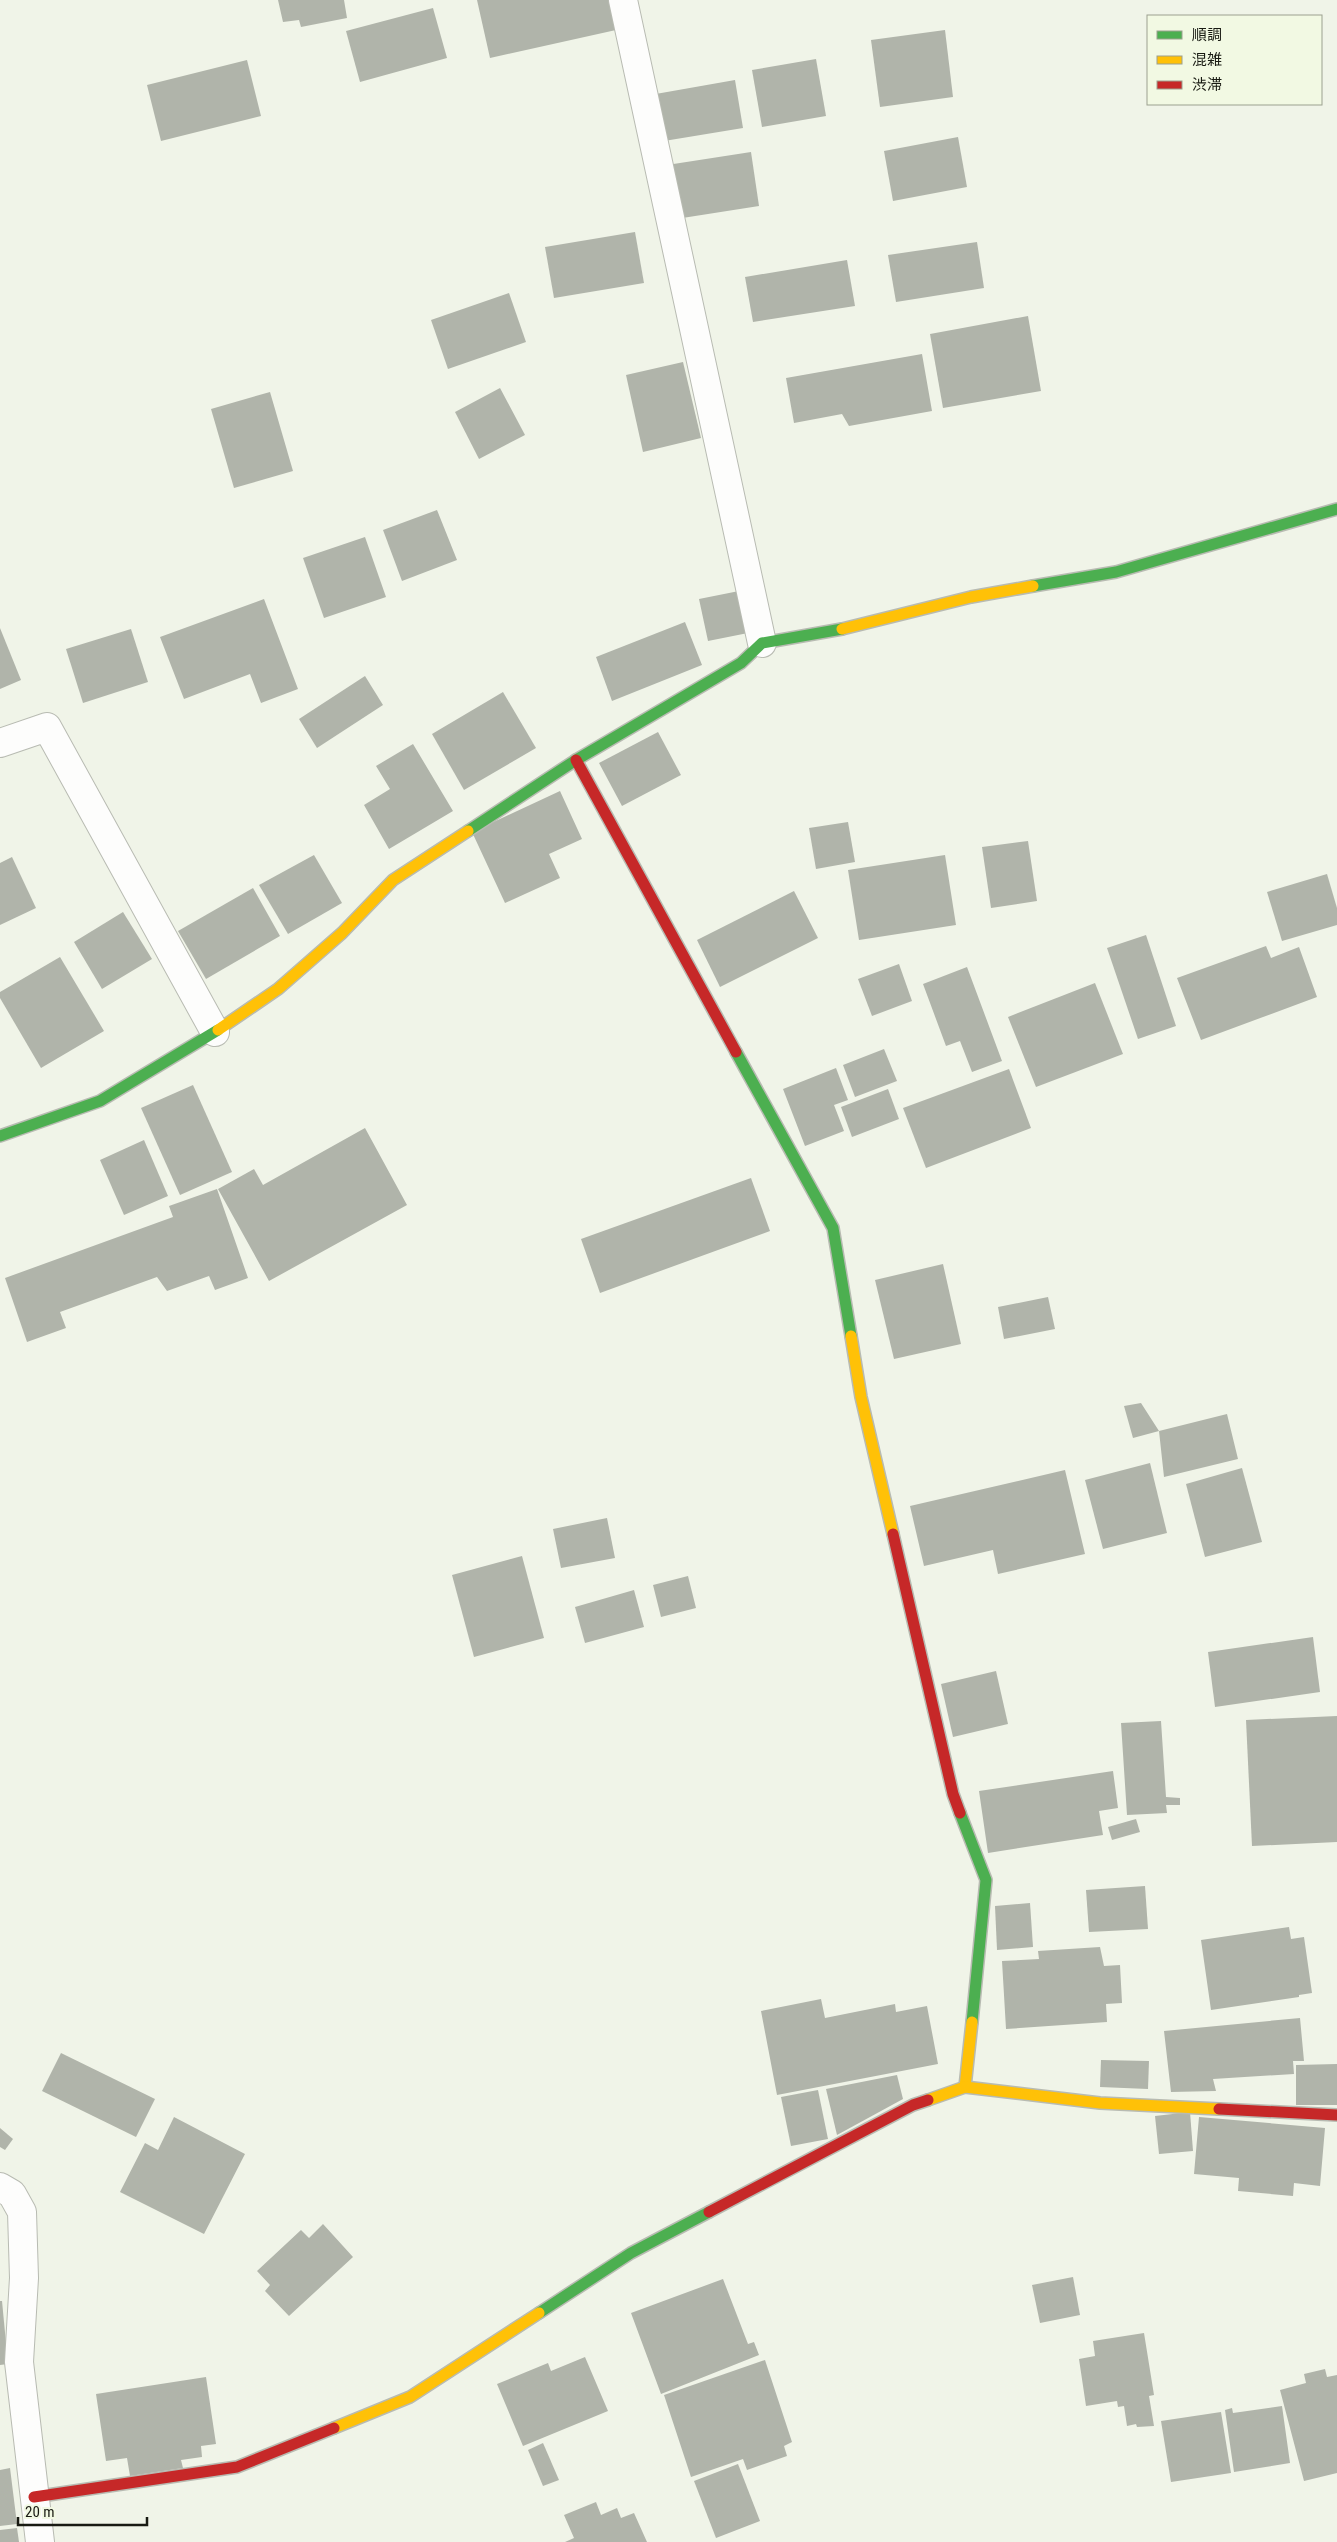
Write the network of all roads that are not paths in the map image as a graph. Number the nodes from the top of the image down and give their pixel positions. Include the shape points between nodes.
1 (623, 0) edge
2 (1337, 508) edge
3 (762, 643) junction
4 (0, 743) edge
5 (576, 760) junction
6 (215, 1032) junction
7 (0, 1136) edge
8 (965, 2088) junction
9 (1337, 2115) edge
10 (0, 2187) edge
11 (34, 2497) junction
12 (40, 2542) edge

1 - 3 street
2 - 3 street via 1116,572 971,597 841,629
3 - 5 street via 741,663
4 - 6 street via 47,727
5 - 6 street via 393,880 342,933 278,989
5 - 8 street via 834,1228 861,1397 953,1794 986,1880
6 - 7 street via 100,1101
8 - 9 street via 1100,2103
8 - 11 street via 913,2104 631,2253 410,2397 237,2467
10 - 11 street via 12,2194 22,2212 24,2278 19,2362
11 - 12 street

